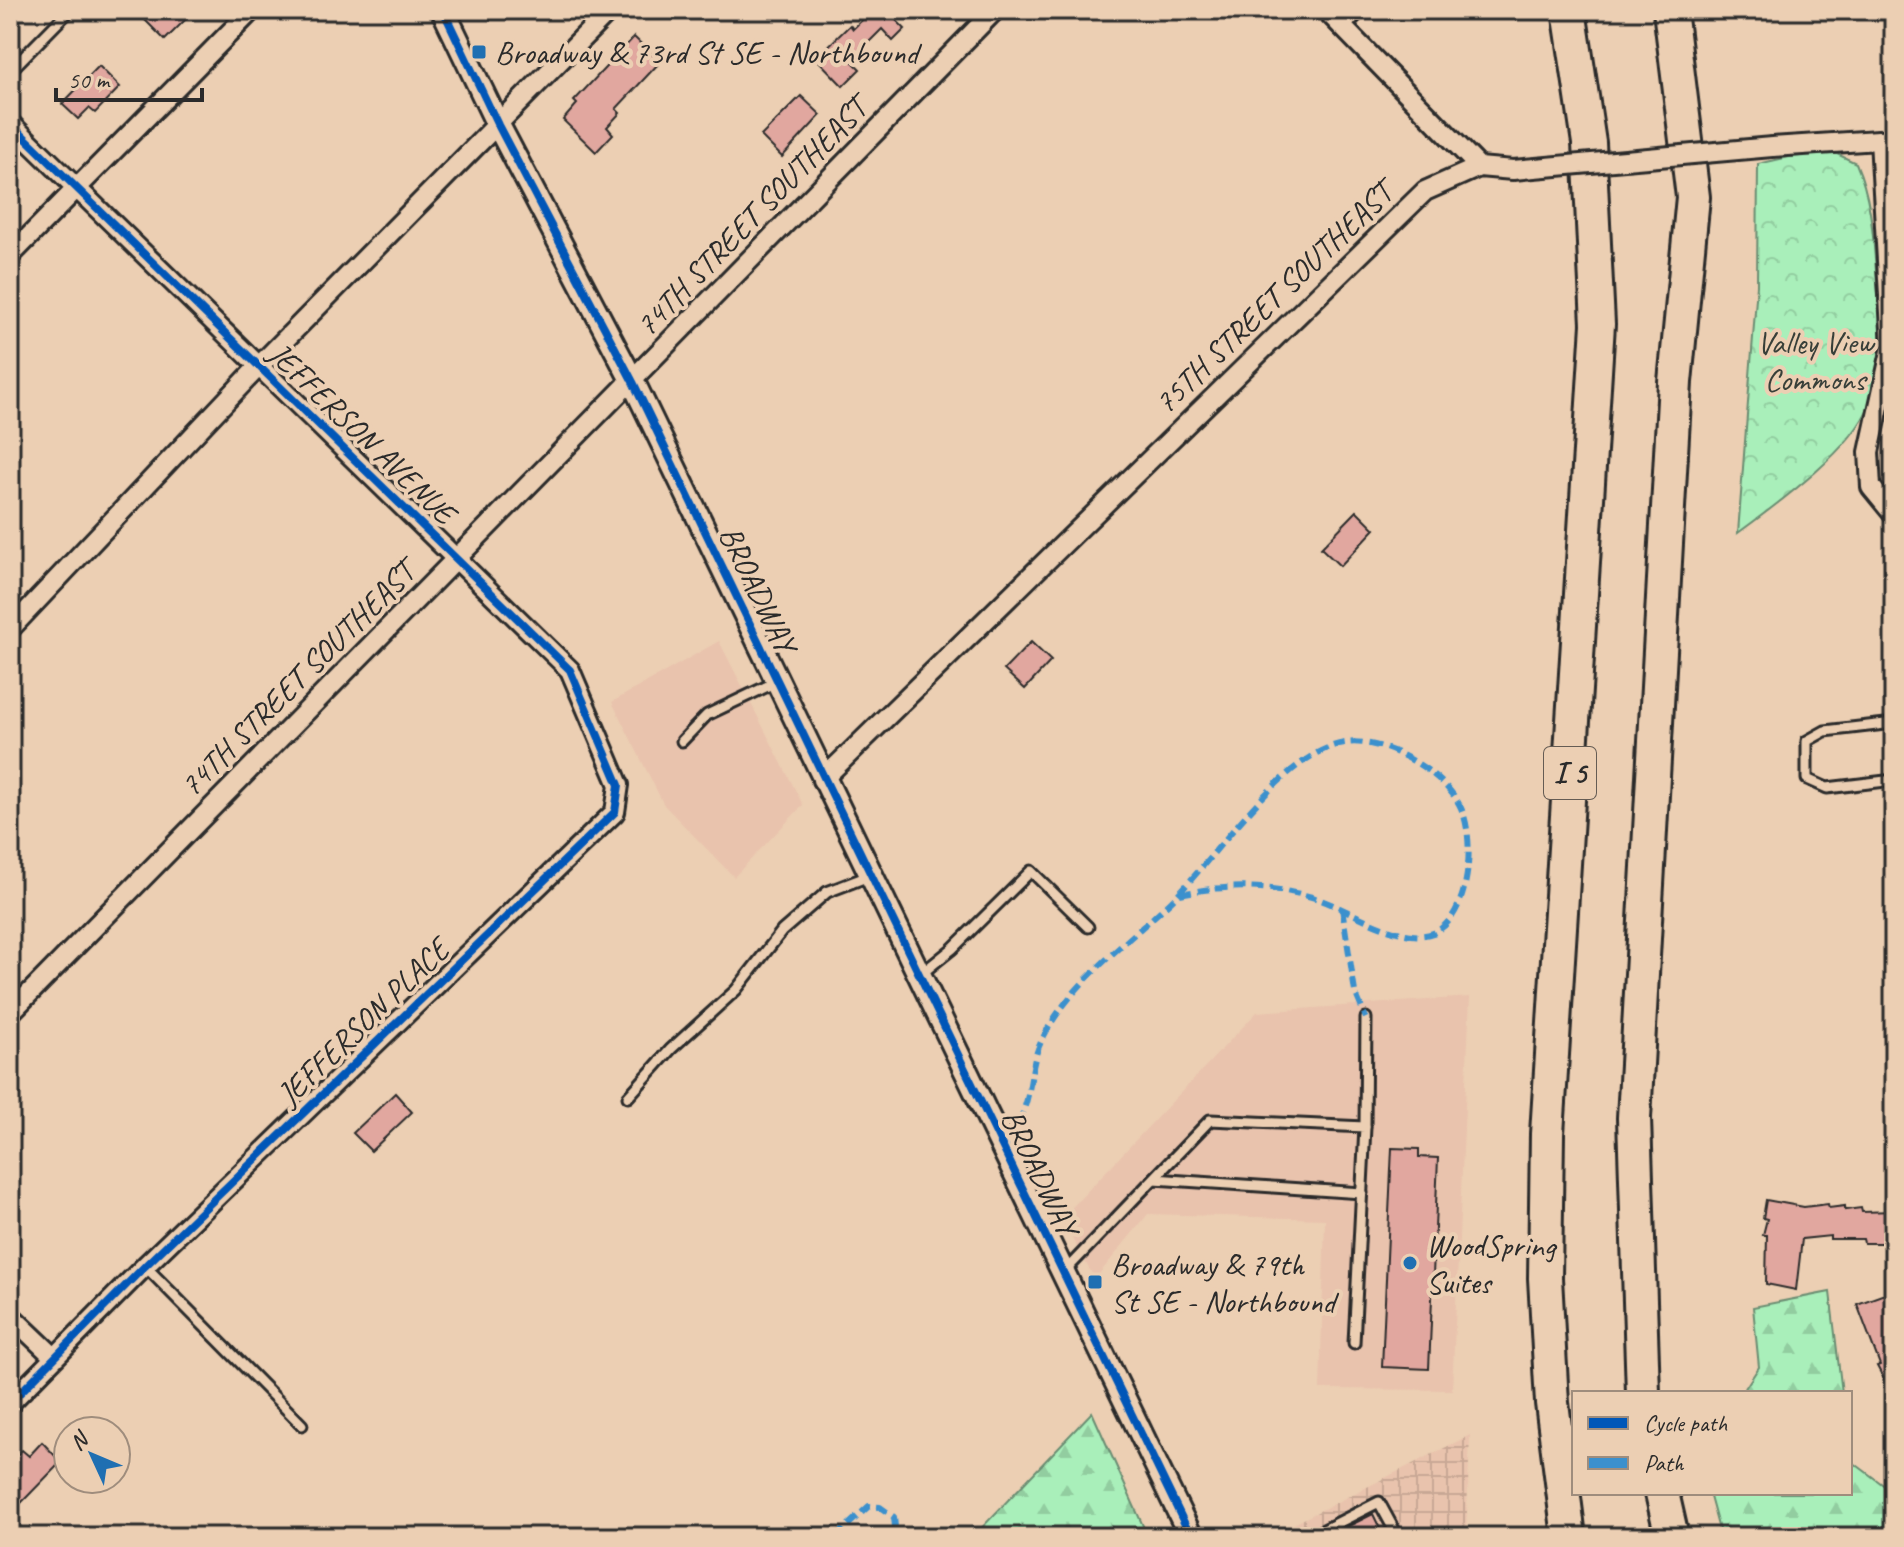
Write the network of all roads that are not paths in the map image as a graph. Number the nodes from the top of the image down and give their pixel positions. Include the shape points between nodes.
1 (70, 10) edge
2 (252, 10) edge
3 (443, 10) edge
4 (610, 10) edge
5 (995, 10) edge
6 (1326, 10) edge
7 (1356, 10) edge
8 (1569, 10) edge
9 (1670, 10) edge
10 (1341, 25) junction
11 (10, 71) edge
12 (10, 123) edge
13 (498, 125) junction
14 (1887, 139) edge
15 (1479, 167) junction
16 (77, 190) junction
17 (10, 256) edge
18 (259, 366) junction
19 (633, 382) junction
20 (1894, 515) edge
21 (457, 559) junction
22 (10, 629) edge
23 (776, 682) junction
24 (1894, 723) edge
25 (682, 741) dead end
26 (822, 780) junction
27 (1894, 780) edge
28 (615, 812) joint
29 (869, 876) junction
30 (1088, 927) dead end
31 (918, 976) junction
32 (10, 1013) edge
33 (1366, 1018) dead end
34 (628, 1097) dead end
35 (1365, 1127) junction
36 (1154, 1179) junction
37 (1362, 1193) junction
38 (145, 1266) junction
39 (1063, 1274) junction
40 (10, 1315) edge
41 (1354, 1343) dead end
42 (54, 1357) junction
43 (1643, 1391) edge
44 (10, 1403) edge
45 (302, 1425) dead end
46 (1662, 1495) edge
47 (1191, 1537) edge
48 (1310, 1537) edge
49 (1398, 1537) edge
50 (1569, 1537) edge
51 (1672, 1537) edge

1 - 11 lane
2 - 16 street
3 - 13 street, BROADWAY
4 - 13 street
5 - 19 street, 74TH STREET SOUTHEAST
6 - 10 street
7 - 10 street
8 - 50 highway, I 5 via 1589,143 1598,324 1547,1134 1552,1403
9 - 43 highway via 1693,197 1675,382 1634,1118
10 - 15 street
12 - 16 street, JEFFERSON AVENUE
13 - 18 street
13 - 19 street, BROADWAY
14 - 15 street, 75TH STREET SOUTHEAST, bridge via 1513,170
14 - 20 street via 1892,347 1869,452 1871,487
15 - 26 street, 75TH STREET SOUTHEAST via 1425,191
16 - 17 street
16 - 18 street, JEFFERSON AVENUE
18 - 21 street, JEFFERSON AVENUE
18 - 22 street
19 - 21 street, 74TH STREET SOUTHEAST
19 - 23 street, BROADWAY
21 - 28 street, JEFFERSON AVENUE via 570,670 619,785
21 - 32 street, 74TH STREET SOUTHEAST
23 - 25 lane via 707,715
23 - 26 street, BROADWAY
24 - 27 lane via 1825,731 1807,741 1807,779 1827,788
26 - 29 street, BROADWAY
28 - 38 street, JEFFERSON PLACE
29 - 31 street, BROADWAY
29 - 34 lane via 827,892 782,931 736,990
30 - 31 lane via 1031,871
31 - 39 street, BROADWAY
33 - 35 lane
35 - 36 lane via 1210,1120
35 - 37 lane
36 - 37 lane
36 - 39 lane
37 - 41 lane
38 - 42 street
38 - 45 lane
39 - 47 street, BROADWAY
40 - 42 street
42 - 44 street
46 - 51 highway
48 - 49 lane via 1379,1502

